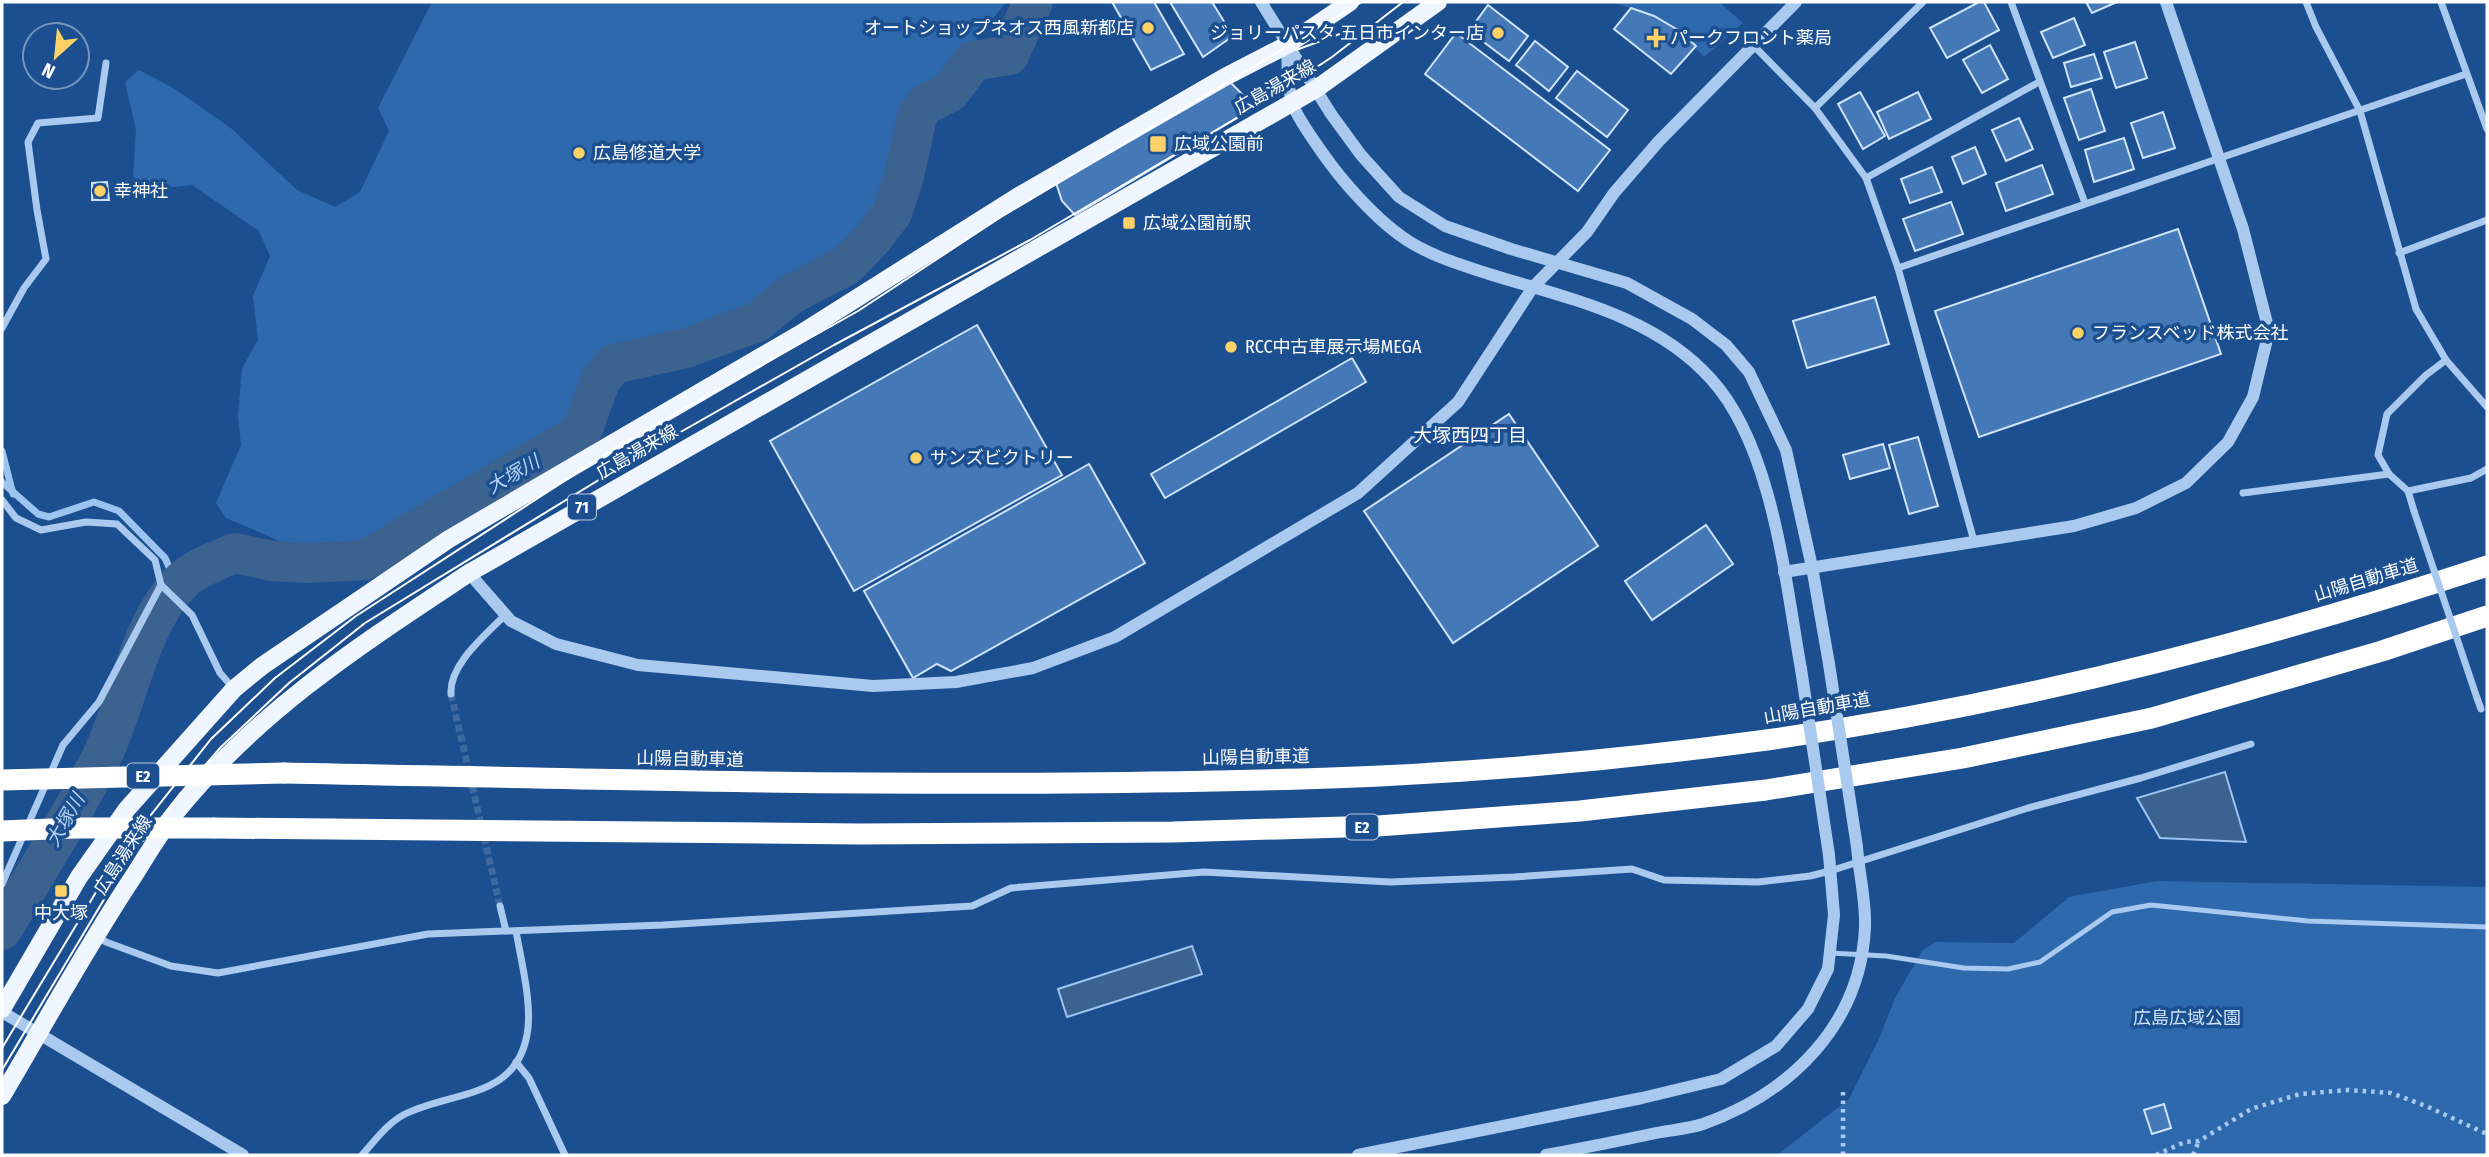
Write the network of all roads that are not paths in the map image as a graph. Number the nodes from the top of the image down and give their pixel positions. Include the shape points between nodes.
1 (1261, 2) edge
2 (1350, 2) edge
3 (1438, 2) edge
4 (1797, 2) edge
5 (1923, 2) edge
6 (2011, 2) edge
7 (2166, 2) edge
8 (2306, 2) edge
9 (2441, 2) edge
10 (1287, 45) junction
11 (1753, 45) junction
12 (106, 63) dead end
13 (2466, 74) junction
14 (2039, 82) junction
15 (1316, 89) junction
16 (1292, 103) junction
17 (1815, 108) junction
18 (2360, 111) junction
19 (2487, 129) edge
20 (2220, 158) junction
21 (1867, 178) junction
22 (2085, 203) junction
23 (2487, 220) edge
24 (2399, 253) junction
25 (1558, 262) junction
26 (1898, 268) junction
27 (1533, 287) junction
28 (2, 328) edge
29 (2446, 360) junction
30 (2486, 403) edge
31 (2487, 469) edge
32 (2389, 474) junction
33 (2408, 491) junction
34 (2243, 493) dead end
35 (2, 500) edge
36 (1974, 541) junction
37 (2487, 566) edge
38 (1812, 567) junction
39 (1784, 572) junction
40 (469, 573) junction
41 (161, 586) junction
42 (506, 614) junction
43 (2487, 617) edge
44 (234, 689) junction
45 (451, 694) tunnel mouth
46 (2481, 709) dead end
47 (2251, 744) dead end
48 (2, 780) edge
49 (2, 831) edge
50 (1858, 862) junction
51 (1830, 871) junction
52 (2, 884) edge
53 (500, 906) tunnel mouth
54 (2487, 927) edge
55 (506, 931) junction
56 (516, 931) junction
57 (95, 935) junction
58 (1830, 953) junction
59 (1862, 955) junction
60 (2, 1010) edge
61 (40, 1033) junction
62 (516, 1062) junction
63 (2, 1096) edge
64 (243, 1155) edge
65 (362, 1155) edge
66 (565, 1155) edge
67 (1358, 1155) edge
68 (1546, 1155) edge

1 - 10 street
2 - 10 main road, 広島湯来線 / 71
3 - 15 main road, 広島湯来線 / 71
4 - 11 street
5 - 17 street
6 - 14 street
7 - 20 street
8 - 18 street
9 - 13 street
10 - 15 street
10 - 16 street
10 - 44 main road, 広島湯来線 / 71 via 1017,197 788,341 449,539
11 - 17 street
11 - 25 street via 1659,141
12 - 28 street via 98,118 38,123 28,142 46,259
13 - 18 street
13 - 19 street
14 - 21 street
14 - 22 street
15 - 16 main road, 広島湯来線 / 71
15 - 25 street via 1361,155 1399,197 1445,226
16 - 27 street via 1335,171 1403,238 1454,263
16 - 40 main road, 広島湯来線 / 71
17 - 21 street
18 - 20 street
18 - 24 street
20 - 22 street
20 - 36 street via 2269,331 2253,397 2228,442 2186,483 2136,508 2074,526
21 - 26 street
22 - 26 street
23 - 24 street
24 - 29 street via 2416,309
25 - 27 street
25 - 38 street via 1627,283 1692,319 1726,345 1749,372 1786,450
26 - 36 street
27 - 39 street via 1618,315 1672,344 1711,378 1734,410 1766,483
27 - 42 street via 1458,402 1358,493 1115,637 1032,668 956,682 873,686 638,665 556,644
29 - 30 street
29 - 32 street via 2387,414 2378,455
31 - 33 street via 2471,478
32 - 33 street
32 - 34 street
33 - 46 street, bridge
35 - 41 street via 16,518 41,530 86,522 117,524 155,561
36 - 38 street
37 - 48 highway, 山陽自動車道 / E2, bridge via 2367,606 2165,660 1959,707 1760,741 1574,761 1382,776 1146,782 860,785 284,774
38 - 39 street
38 - 50 street, bridge
39 - 51 street, bridge
40 - 42 street
40 - 57 main road, 広島湯来線 / 71 via 348,653 291,696 235,748 176,812
41 - 44 street via 192,615 219,674
41 - 52 street via 99,702 63,745
42 - 45 street via 458,666
43 - 49 highway, E2, bridge via 2152,718 1963,758 1779,788 1580,811 1378,826 1173,832
44 - 60 main road, 広島湯来線 / 71 via 127,809 79,877
47 - 50 street via 2028,807
50 - 51 street
50 - 59 street via 1865,925
51 - 56 street via 1758,882 1664,880 1632,869 1391,882 1204,872 1011,888 972,905
51 - 58 street via 1834,915
53 - 55 street
54 - 59 lane via 2308,921 2151,905 2112,912 2040,962 2008,969
55 - 56 street
55 - 57 street via 428,934 218,973 171,966
56 - 62 street via 528,1026
57 - 61 main road, 広島湯来線 / 71
58 - 59 lane
58 - 67 street via 1828,969 1808,1009 1784,1037 1721,1079
59 - 68 street via 1834,1026 1811,1058 1785,1081 1702,1124
60 - 61 street
61 - 63 main road, 広島湯来線 / 71
61 - 64 street
62 - 65 street via 489,1087 405,1114
62 - 66 street via 529,1078

